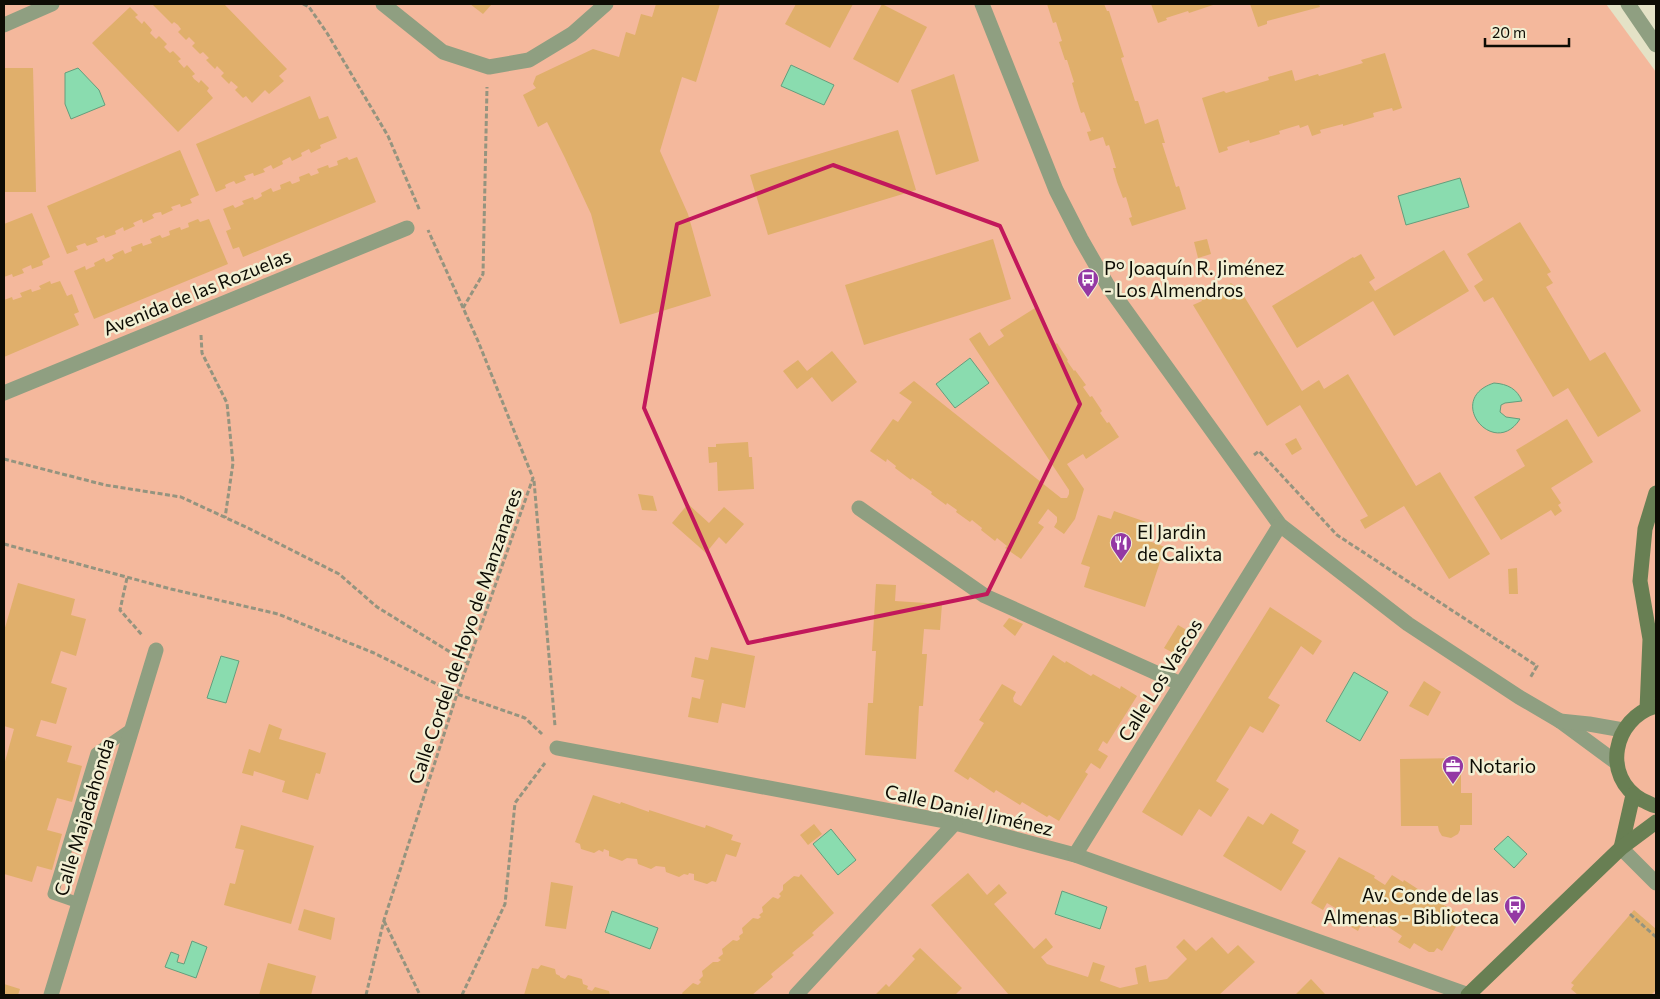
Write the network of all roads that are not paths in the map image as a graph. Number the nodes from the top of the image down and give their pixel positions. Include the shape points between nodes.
1 (52, 4) edge
2 (383, 4) edge
3 (606, 4) edge
4 (982, 4) edge
5 (1628, 4) edge
6 (4, 25) edge
7 (1656, 45) edge
8 (407, 228) dead end
9 (4, 393) edge
10 (1656, 493) edge
11 (859, 508) dead end
12 (1280, 525) junction
13 (1653, 644) edge
14 (156, 650) road end
15 (1182, 684) junction
16 (1652, 707) edge
17 (1560, 721) junction
18 (132, 728) junction
19 (1623, 730) junction
20 (557, 748) road end
21 (1616, 763) junction
22 (1633, 795) junction
23 (1656, 806) edge
24 (1656, 822) edge
25 (955, 823) junction
26 (1621, 848) junction
27 (1075, 855) junction
28 (1656, 882) edge
29 (79, 903) junction
30 (51, 995) edge
31 (796, 995) edge
32 (1468, 995) edge

1 - 6 street
2 - 3 street via 443,52 489,67 529,60 572,34
4 - 12 street via 1056,190 1081,239 1108,286
5 - 7 street
8 - 9 street, Avenida de las Rozuelas
10 - 13 main road via 1645,529 1640,581
11 - 15 street via 985,596
12 - 15 street, Calle Los Vascos
12 - 17 street via 1408,624
13 - 16 main road
14 - 18 street, Calle Majadahonda
15 - 27 street, Calle Los Vascos
16 - 19 main road via 1634,717
17 - 19 street
17 - 21 street
18 - 29 street, Calle Majadahonda
18 - 29 lane via 96,752 53,894
19 - 21 main road via 1617,746
20 - 25 street, Calle Daniel Jiménez
21 - 22 main road via 1622,780
22 - 23 main road
22 - 26 main road
24 - 26 main road
25 - 27 street, Calle Daniel Jiménez
25 - 31 street
26 - 28 street
26 - 32 main road
27 - 32 street, Calle Daniel Jiménez
29 - 30 street, Calle Majadahonda

